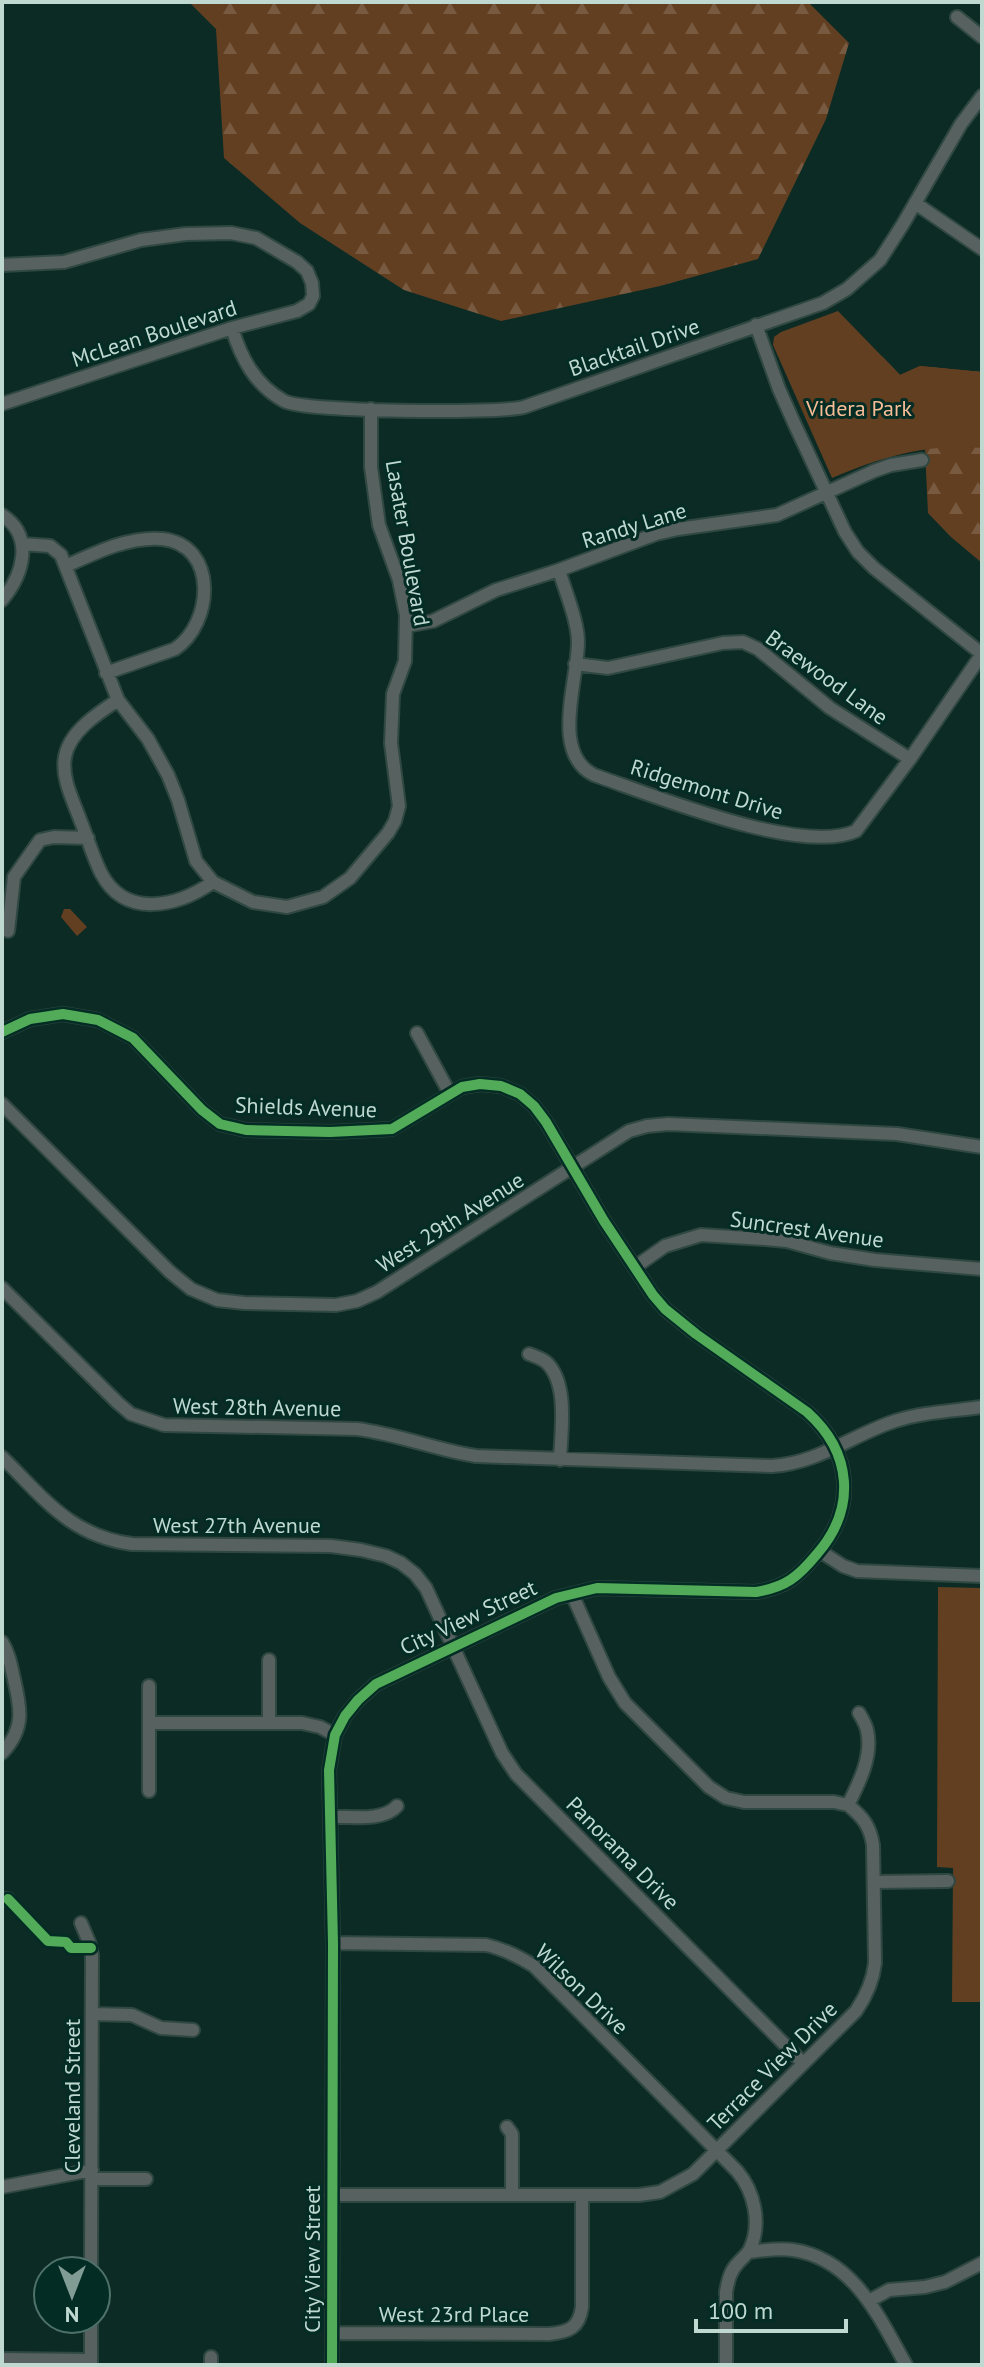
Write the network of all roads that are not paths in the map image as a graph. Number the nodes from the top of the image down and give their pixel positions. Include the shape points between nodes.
1 (957, 17) dead end
2 (982, 37) edge
3 (982, 96) edge
4 (915, 203) junction
5 (982, 249) edge
6 (2, 265) edge
7 (756, 325) junction
8 (232, 328) junction
9 (2, 404) edge
10 (371, 409) junction
11 (922, 460) dead end
12 (826, 492) junction
13 (2, 515) edge
14 (22, 544) junction
15 (66, 566) junction
16 (559, 570) junction
17 (2, 600) edge
18 (406, 626) junction
19 (982, 654) edge
20 (575, 664) junction
21 (106, 673) junction
22 (118, 700) junction
23 (910, 759) junction
24 (88, 838) junction
25 (213, 882) junction
26 (8, 931) dead end
27 (2, 1032) edge
28 (417, 1033) dead end
29 (449, 1092) junction
30 (2, 1104) edge
31 (982, 1147) edge
32 (572, 1168) junction
33 (604, 1221) joint
34 (635, 1267) junction
35 (982, 1269) edge
36 (2, 1288) edge
37 (529, 1354) dead end
38 (982, 1407) edge
39 (834, 1448) junction
40 (2, 1457) edge
41 (560, 1460) junction
42 (820, 1551) junction
43 (982, 1576) edge
44 (572, 1594) junction
45 (2, 1642) edge
46 (453, 1646) junction
47 (269, 1660) dead end
48 (149, 1686) dead end
49 (859, 1713) dead end
50 (150, 1723) junction
51 (269, 1723) junction
52 (335, 1735) junction
53 (2, 1753) edge
54 (149, 1791) dead end
55 (848, 1805) junction
56 (397, 1806) dead end
57 (330, 1817) junction
58 (948, 1881) dead end
59 (874, 1882) junction
60 (81, 1923) dead end
61 (333, 1943) junction
62 (92, 2014) junction
63 (193, 2030) dead end
64 (803, 2063) junction
65 (507, 2127) dead end
66 (716, 2150) junction
67 (92, 2174) junction
68 (146, 2179) dead end
69 (2, 2187) edge
70 (512, 2194) junction
71 (332, 2195) junction
72 (582, 2195) junction
73 (749, 2252) junction
74 (91, 2255) edge
75 (982, 2263) edge
76 (869, 2301) junction
77 (332, 2333) junction
78 (91, 2335) edge
79 (2, 2359) edge
80 (91, 2363) edge
81 (332, 2365) edge
82 (726, 2365) edge
83 (906, 2365) edge

1 - 2 street
3 - 4 street, Blacktail Drive
4 - 5 street
4 - 7 street, Blacktail Drive via 880,260 847,289 823,303
6 - 8 street, McLean Boulevard via 64,262 152,238 231,233 256,238 307,271 313,296 309,304
7 - 10 street, Blacktail Drive via 515,409
7 - 12 street
8 - 9 street, McLean Boulevard
8 - 10 street, Blacktail Drive via 248,368 287,403
10 - 18 street, Lasater Boulevard via 379,525 399,580
11 - 12 street, Randy Lane via 881,468
12 - 16 street, Randy Lane via 777,515 667,531
12 - 19 street via 865,560
13 - 14 street via 20,533
14 - 15 street via 50,546
14 - 17 street via 22,564
15 - 21 street
15 - 21 street via 146,539 184,546 200,563 204,593 193,633 175,649
16 - 18 street, Randy Lane via 496,590 433,621
16 - 20 street, Ridgemont Drive via 578,637
18 - 25 street, Lasater Boulevard via 405,661 393,694 391,743 399,806 388,833 350,878 323,897 303,903 287,907 253,902
19 - 23 street, Ridgemont Drive
20 - 23 street, Braewood Lane via 608,668 743,642 830,708
20 - 23 street, Ridgemont Drive via 570,742 584,769 753,828 831,838 856,831
21 - 22 street
22 - 24 street via 75,736 65,757 66,784
22 - 25 street via 168,775 196,861
24 - 25 street via 114,892 134,903 176,900
24 - 26 street via 40,840 14,877
27 - 29 street, Shields Avenue via 30,1019 63,1014 98,1020 133,1038 220,1124 246,1130 392,1129
28 - 29 street
29 - 32 street, Shields Avenue via 480,1084 520,1094 546,1122
30 - 32 street, West 29th Avenue via 170,1272 217,1300 336,1305 357,1301
31 - 32 street, West 29th Avenue via 897,1134 668,1124 629,1131
32 - 33 street, Shields Avenue
33 - 34 street, City View Street
34 - 35 street, Suncrest Avenue via 665,1246 701,1235 787,1241 875,1260
34 - 39 street, City View Street via 665,1309 807,1412
36 - 41 street, West 28th Avenue via 118,1403 146,1420 182,1426 357,1429 453,1453
37 - 41 street via 546,1363 560,1388
38 - 39 street, West 28th Avenue via 916,1415
39 - 41 street, West 28th Avenue via 809,1460 772,1466
39 - 42 street, City View Street via 844,1475 843,1503 835,1530
40 - 46 street, West 27th Avenue via 64,1518 111,1542 331,1546 386,1556 415,1574 426,1588
42 - 43 street via 857,1571
42 - 44 street, City View Street via 793,1579 756,1592 597,1588
44 - 46 street, City View Street
44 - 55 street via 625,1703 709,1787 744,1802
45 - 53 street via 20,1721
46 - 52 street, City View Street via 376,1684 345,1716
46 - 64 street, Panorama Drive via 516,1774
47 - 51 street
48 - 50 street
49 - 55 street via 868,1748
50 - 51 street
50 - 54 street
51 - 52 street via 302,1723
52 - 57 street, City View Street
55 - 59 street, Terrace View Drive via 870,1829
56 - 57 street via 383,1816
57 - 61 street, City View Street
58 - 59 street
59 - 64 street, Terrace View Drive via 873,1979 856,2011
60 - 62 street, Cleveland Street via 91,1952
61 - 66 street, Wilson Drive via 486,1945 518,1956 534,1966
61 - 71 street, City View Street
62 - 63 street via 132,2015 161,2028
62 - 67 street, Cleveland Street
64 - 66 street, Terrace View Drive
65 - 70 street via 512,2134
66 - 72 street, Terrace View Drive via 693,2174 660,2192
66 - 73 street, Wilson Drive via 747,2183 754,2201
67 - 68 street
67 - 69 street
67 - 74 street, Cleveland Street
70 - 71 street, Terrace View Drive
70 - 72 street, Terrace View Drive
71 - 77 street, City View Street
72 - 77 street, West 23rd Place via 582,2307 580,2319 563,2333
73 - 76 street via 814,2255 846,2275
73 - 82 street via 728,2281
75 - 76 street via 945,2282 889,2290
76 - 83 street
77 - 81 street, City View Street
78 - 80 street
79 - 80 street

